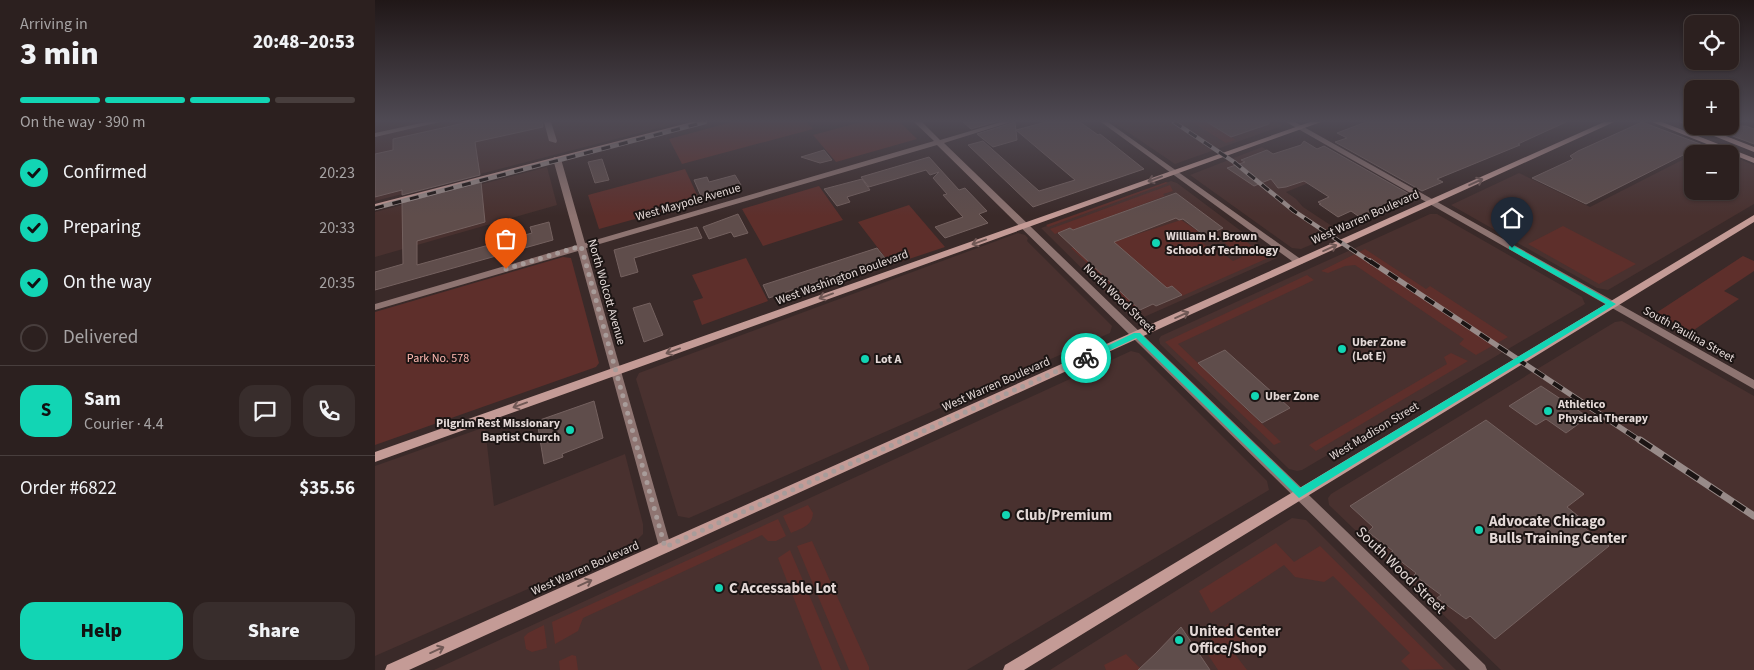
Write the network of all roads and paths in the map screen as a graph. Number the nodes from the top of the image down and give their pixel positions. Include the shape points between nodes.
1 (579, 153) edge
2 (900, 153) edge
3 (951, 153) edge
4 (1148, 153) edge
5 (1228, 153) edge
6 (1345, 153) edge
7 (1540, 153) edge
8 (1735, 153) edge
9 (557, 159) junction
10 (1754, 161) edge
11 (1175, 172) junction
12 (1431, 202) junction
13 (375, 206) edge
14 (1754, 218) edge
15 (1025, 226) junction
16 (581, 246) junction
17 (1299, 262) junction
18 (1612, 304) junction
19 (375, 307) edge
20 (1137, 335) junction
21 (616, 371) junction
22 (1754, 385) edge
23 (375, 457) edge
24 (1299, 494) junction
25 (665, 547) junction
26 (392, 670) edge
27 (1011, 670) edge
28 (1480, 670) edge

1 - 9 street
2 - 16 street, West Maypole Avenue
3 - 15 street, North Wood Street
4 - 11 street
5 - 11 street, West Washington Boulevard
6 - 12 street, South Paulina Street
12 -> 7 street, West Warren Boulevard
8 - 10 street
9 - 13 street
9 - 16 street, North Wolcott Avenue
11 -> 15 street, West Washington Boulevard
11 - 17 street
17 -> 12 street, West Warren Boulevard
12 - 18 street, South Paulina Street
14 - 18 street, West Madison Street
15 - 20 street, North Wood Street
15 -> 21 street, West Washington Boulevard
16 - 19 street, West Maypole Avenue
16 - 21 street, North Wolcott Avenue
20 -> 17 street, West Warren Boulevard
18 - 22 street, South Paulina Street
18 - 24 street, West Madison Street
20 - 24 street, North Wood Street
20 - 25 street, West Warren Boulevard
21 -> 23 street, West Washington Boulevard
21 - 25 street, North Wolcott Avenue
24 - 27 street, West Madison Street
24 - 28 street, South Wood Street
26 -> 25 street, West Warren Boulevard

